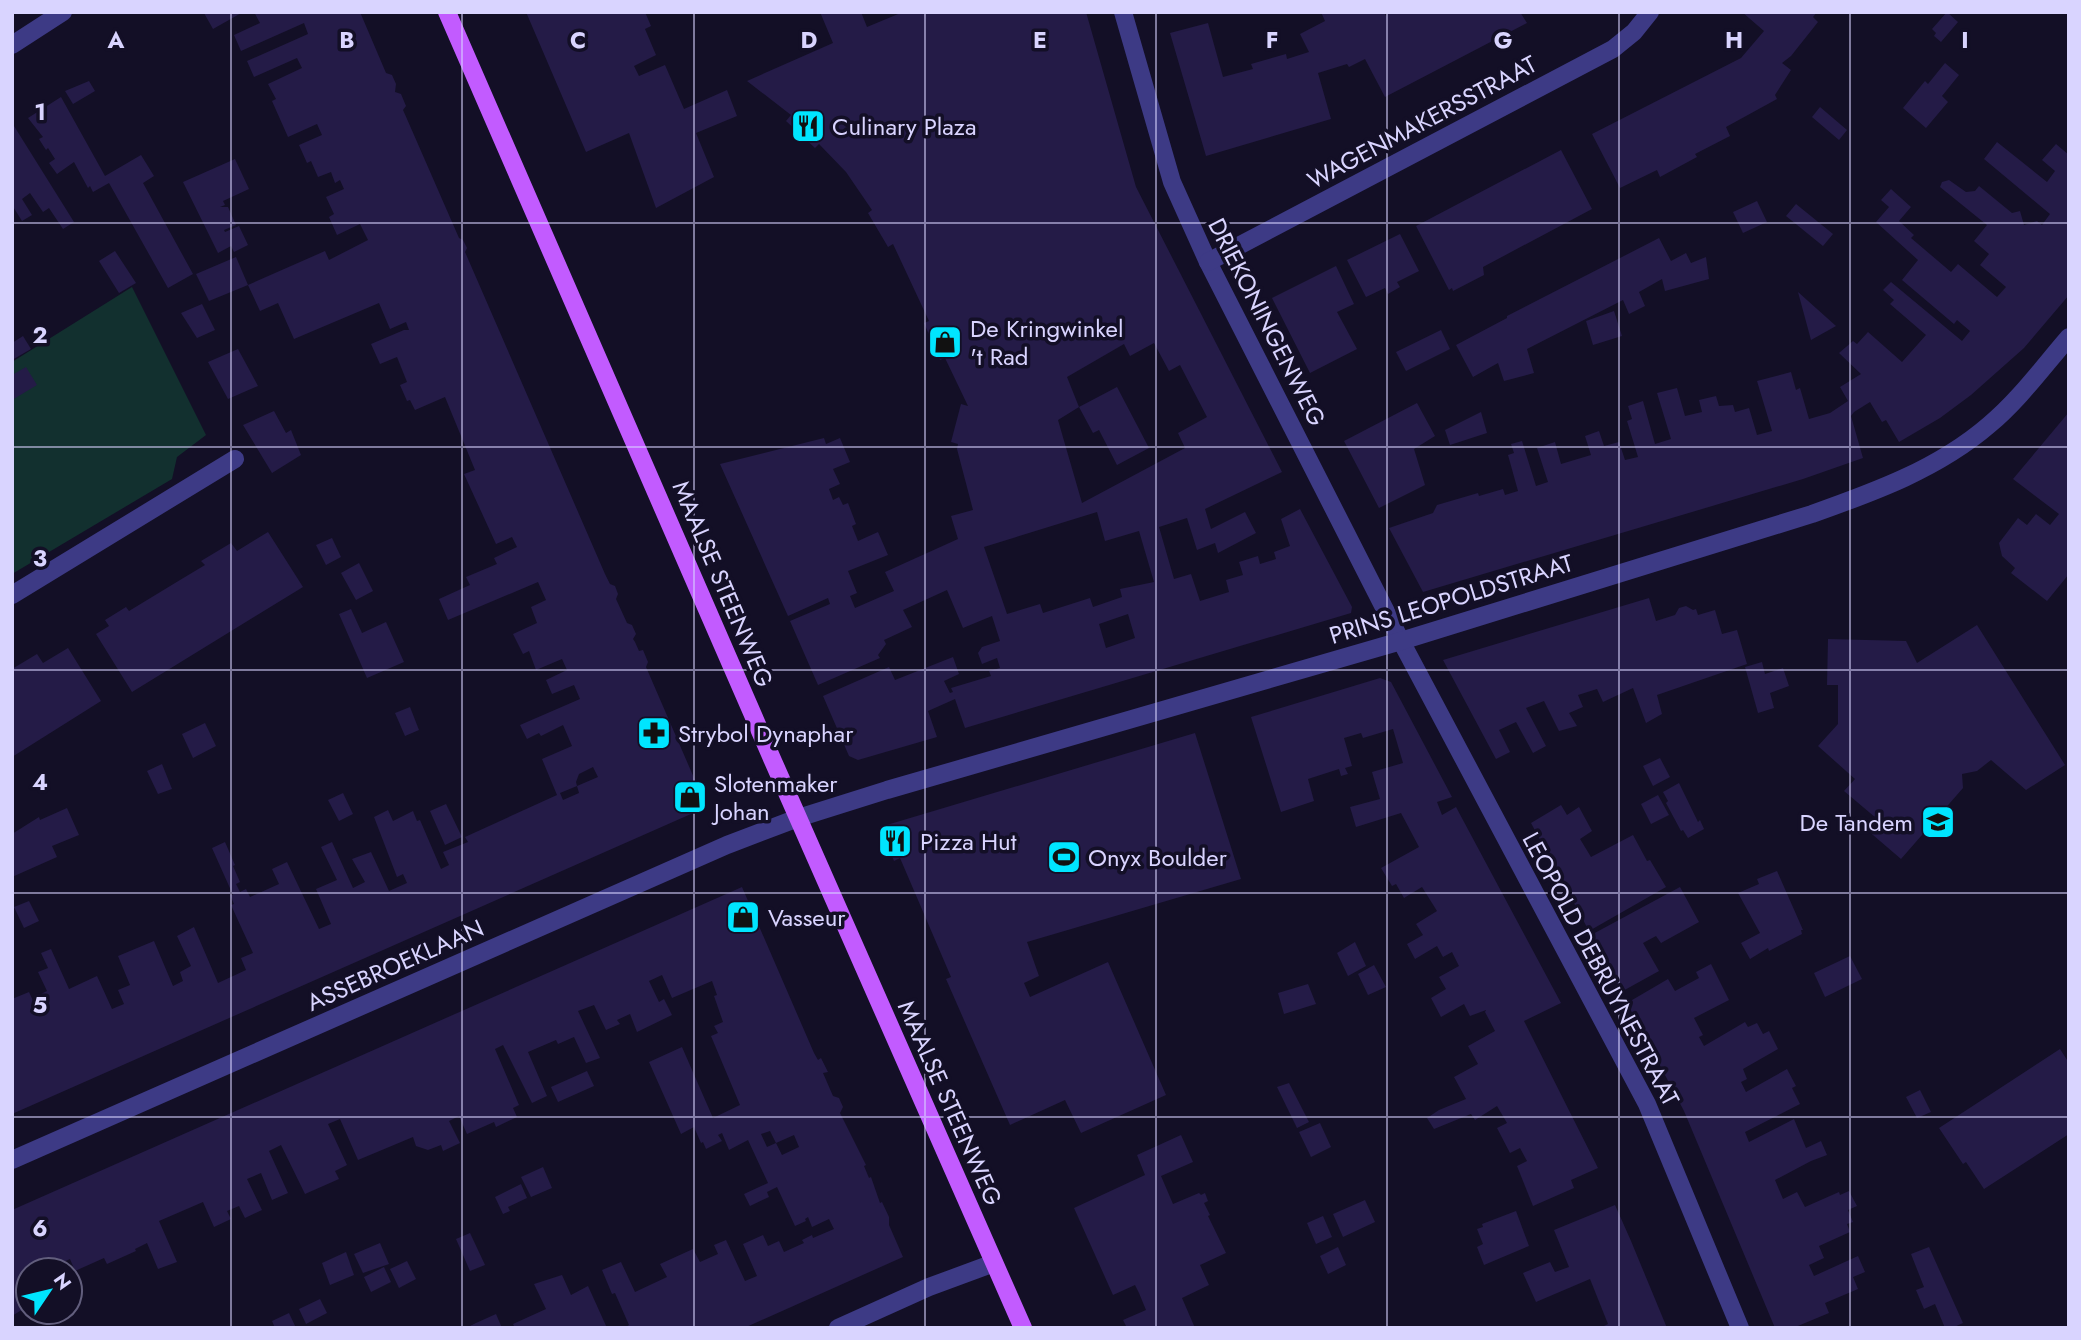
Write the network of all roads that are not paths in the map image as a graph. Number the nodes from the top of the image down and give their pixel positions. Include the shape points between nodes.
1 (63, 12) edge
2 (447, 12) edge
3 (1123, 12) edge
4 (1650, 12) edge
5 (12, 45) edge
6 (1208, 262) junction
7 (2069, 337) edge
8 (235, 459) dead end
9 (12, 595) edge
10 (1401, 641) junction
11 (798, 818) junction
12 (12, 1160) edge
13 (994, 1263) junction
14 (838, 1328) edge
15 (1023, 1328) edge
16 (1740, 1328) edge

1 - 5 street
2 - 11 main road, MAALSE STEENWEG
3 - 6 street, DRIEKONINGENWEG via 1172,183
4 - 6 street, WAGENMAKERSSTRAAT via 1613,49
6 - 10 street, DRIEKONINGENWEG
7 - 10 street, PRINS LEOPOLDSTRAAT via 1989,426 1902,480 1812,514
8 - 9 street
10 - 11 street, PRINS LEOPOLDSTRAAT
10 - 16 street, LEOPOLD DEBRUYNESTRAAT via 1647,1104
11 - 12 street, ASSEBROEKLAAN via 727,845
11 - 13 main road, MAALSE STEENWEG
13 - 14 street
13 - 15 main road, MAALSE STEENWEG

